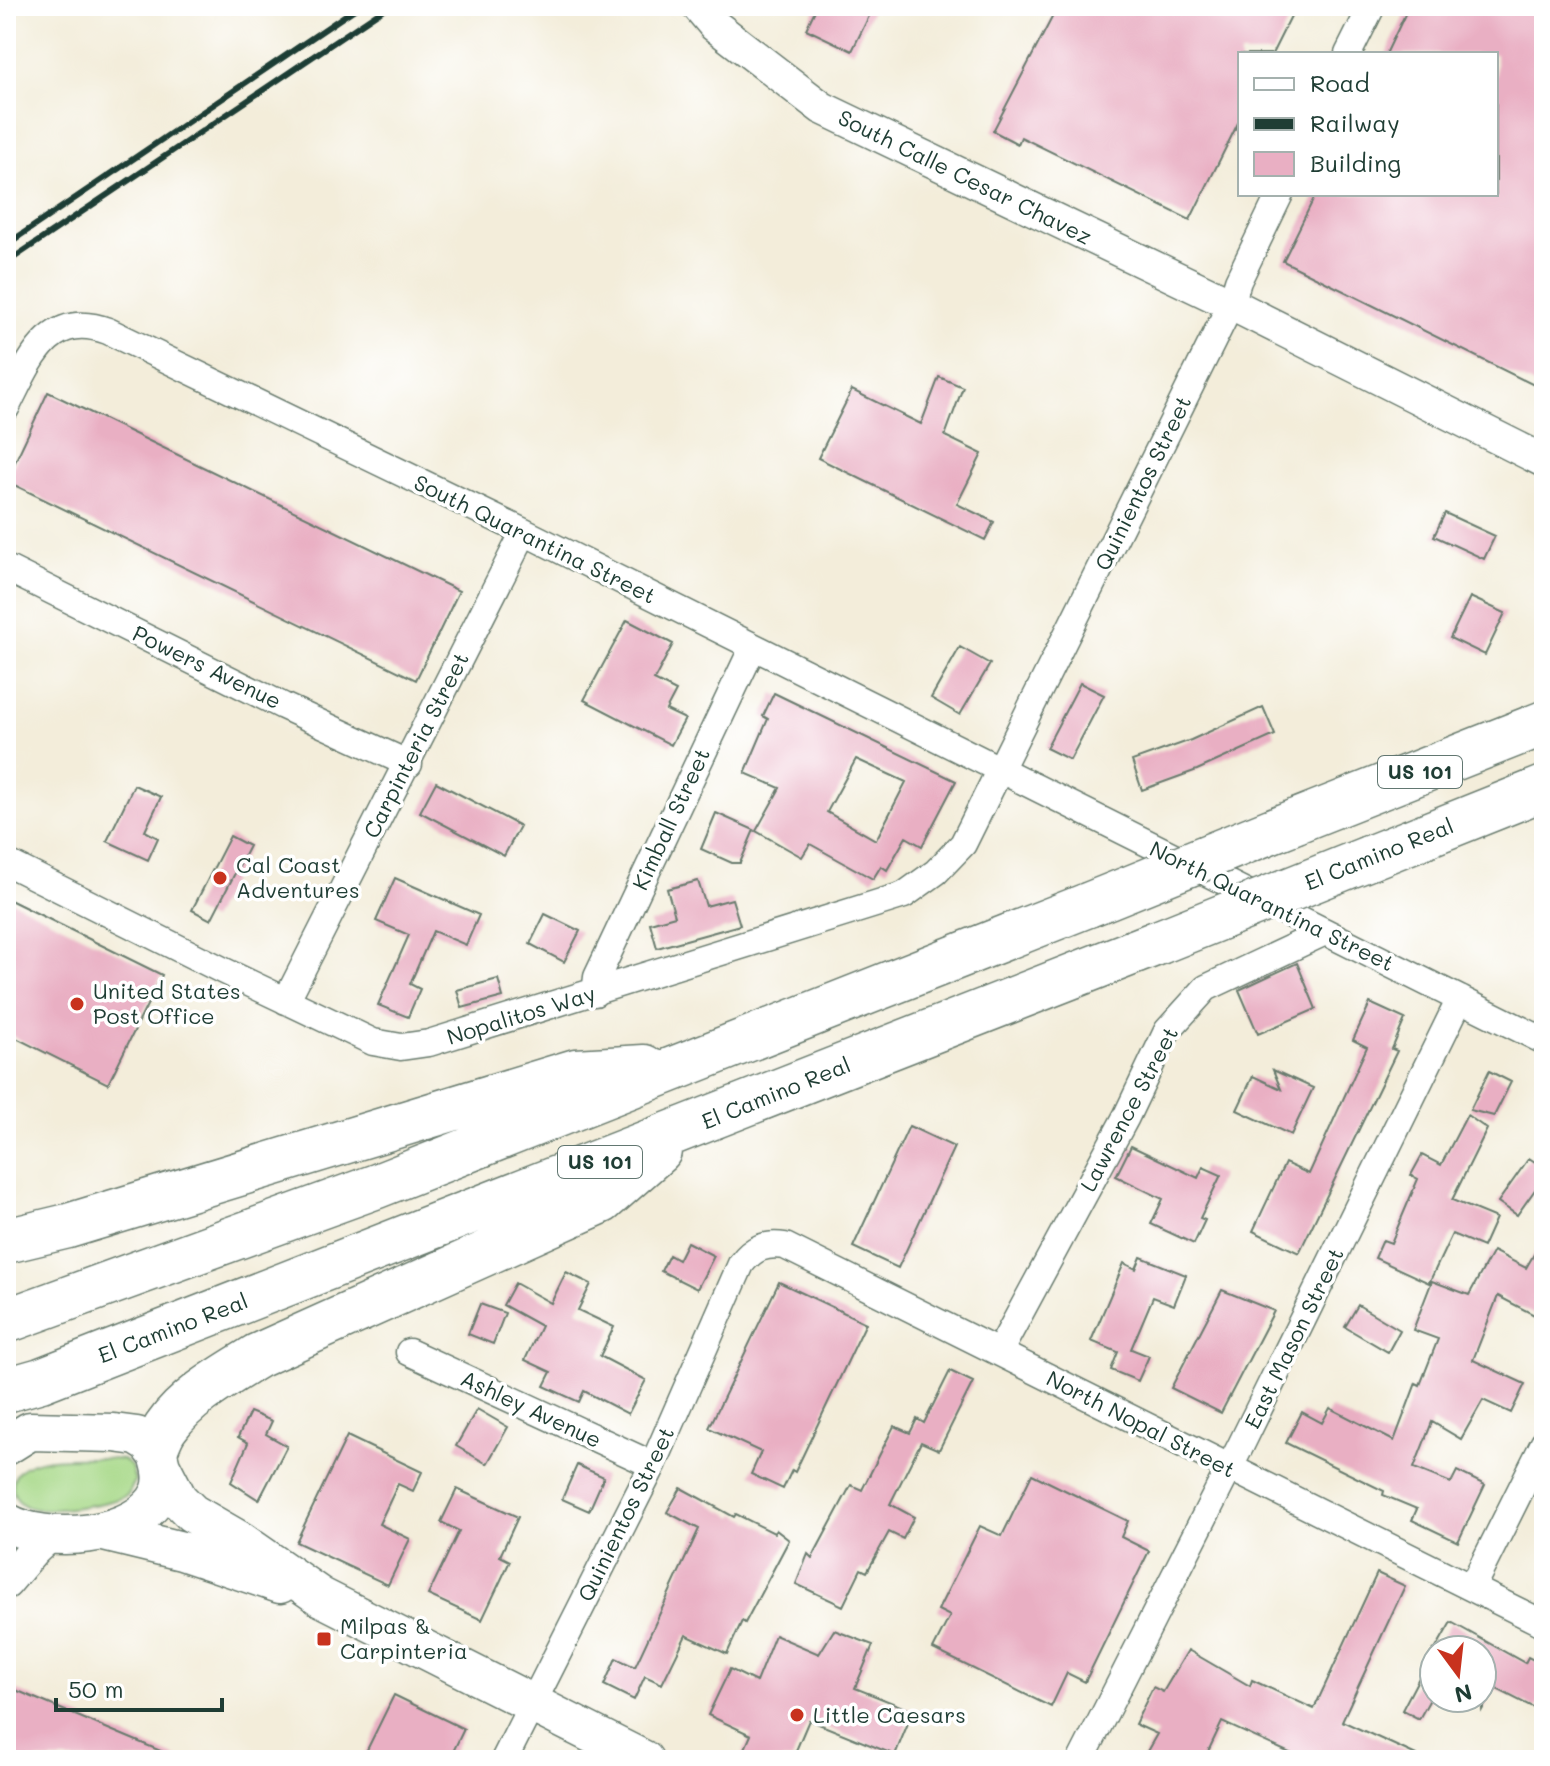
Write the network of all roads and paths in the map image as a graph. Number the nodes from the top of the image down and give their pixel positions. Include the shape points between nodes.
1 (677, 6) edge
2 (1372, 6) edge
3 (706, 15) edge
4 (1349, 52) edge
5 (1279, 196) edge
6 (1231, 304) junction
7 (6, 408) edge
8 (1544, 461) edge
9 (524, 532) junction
10 (6, 568) edge
11 (753, 647) junction
12 (1544, 723) edge
13 (409, 764) junction
14 (1000, 771) junction
15 (1544, 788) edge
16 (6, 862) edge
17 (1325, 932) junction
18 (595, 993) junction
19 (1460, 999) junction
20 (286, 1001) junction
21 (1544, 1041) edge
22 (686, 1064) junction
23 (685, 1129) junction
24 (6, 1241) edge
25 (741, 1264) joint
26 (6, 1321) edge
27 (409, 1352) dead end
28 (999, 1352) junction
29 (24, 1385) edge
30 (14, 1432) edge
31 (1544, 1443) edge
32 (158, 1457) junction
33 (653, 1465) junction
34 (1229, 1468) junction
35 (6, 1522) edge
36 (104, 1532) junction
37 (52, 1533) junction
38 (6, 1583) edge
39 (1472, 1587) junction
40 (321, 1597) junction
41 (1544, 1624) edge
42 (532, 1704) junction
43 (504, 1760) edge
44 (644, 1760) edge
45 (1081, 1760) edge

1 - 3 street, South Calle Cesar Chavez
2 - 4 street
3 - 6 street, South Calle Cesar Chavez via 822,108
5 - 6 street, Quinientos Street
6 - 8 street, South Calle Cesar Chavez
6 - 14 street, Quinientos Street
7 - 9 street, South Quarantina Street via 44,341 63,329 86,325
9 - 11 street, South Quarantina Street
9 - 13 street, Carpinteria Street
10 - 13 street, Powers Avenue
11 - 14 street, South Quarantina Street
11 - 18 street, Kimball Street via 597,977
12 - 22 highway, US 101, bridge
13 - 20 street, Carpinteria Street
14 - 17 street, North Quarantina Street
14 - 18 street, Nopalitos Way via 963,844 904,895
15 - 23 highway, El Camino Real / US 101, bridge
16 - 20 street, Nopalitos Way
17 - 19 street, North Quarantina Street
17 - 28 street, Lawrence Street via 1206,988 1167,1031
18 - 20 street, Nopalitos Way via 401,1047 373,1042
19 - 21 street, North Quarantina Street
19 - 34 street, East Mason Street
22 - 24 highway via 576,1071
22 - 26 highway, US 101 via 377,1186
23 - 29 highway, El Camino Real / US 101
23 - 32 highway via 602,1201 257,1356 221,1378 166,1426
25 - 28 street, North Nopal Street via 759,1247 785,1246
25 - 33 street, Quinientos Street
27 - 33 street, Ashley Avenue
28 - 34 street, North Nopal Street
30 - 32 main road via 137,1436
31 - 39 street
32 - 36 main road via 160,1491 149,1507
32 - 40 main road via 178,1499 192,1513
33 - 42 street, Quinientos Street
34 - 39 street, North Nopal Street
34 - 45 street, East Mason Street
35 - 37 main road via 30,1532
36 - 37 main road
36 - 40 main road via 182,1551
37 - 38 street
39 - 41 street, North Nopal Street
40 - 42 main road
42 - 43 street, Quinientos Street
42 - 44 main road

